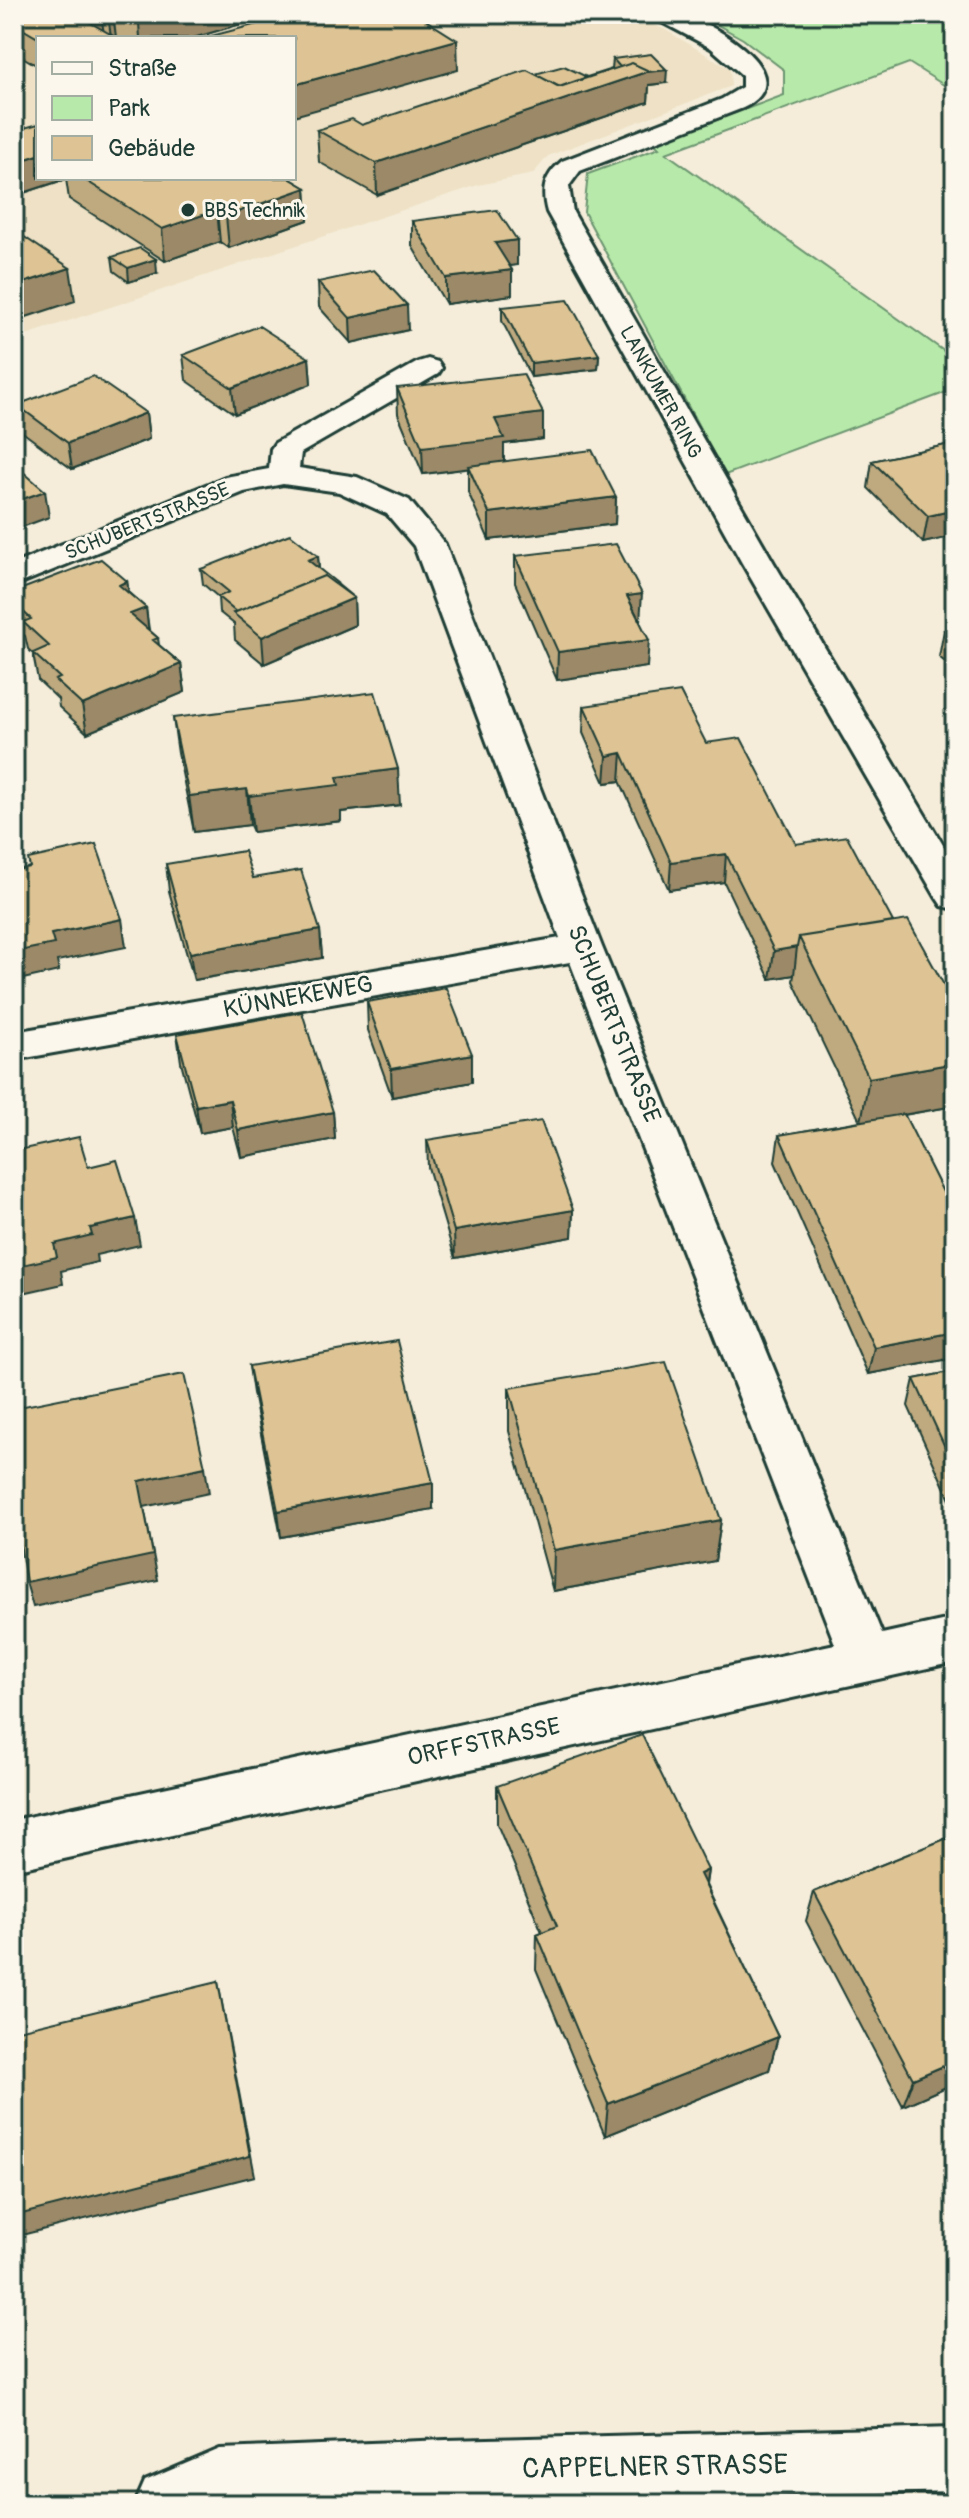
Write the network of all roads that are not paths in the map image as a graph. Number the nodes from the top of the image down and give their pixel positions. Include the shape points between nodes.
1 (664, 14) edge
2 (428, 368) dead end
3 (283, 475) junction
4 (14, 576) edge
5 (955, 897) edge
6 (583, 947) junction
7 (14, 1046) edge
8 (955, 1640) edge
9 (866, 1658) junction
10 (14, 1845) edge
11 (955, 2459) edge
12 (168, 2504) edge

1 - 5 street, LANKUMER RING via 746,63 755,84 726,106 571,166 556,182 560,212
2 - 3 street via 286,449
3 - 4 street, SCHUBERTSTRASSE via 236,484
3 - 6 street, SCHUBERTSTRASSE via 346,484 398,507 429,544
6 - 7 street, KÜNNEKEWEG
6 - 9 street, SCHUBERTSTRASSE
8 - 9 street, ORFFSTRASSE
9 - 10 street, ORFFSTRASSE
11 - 12 street, CAPPELNER STRASSE via 220,2482

